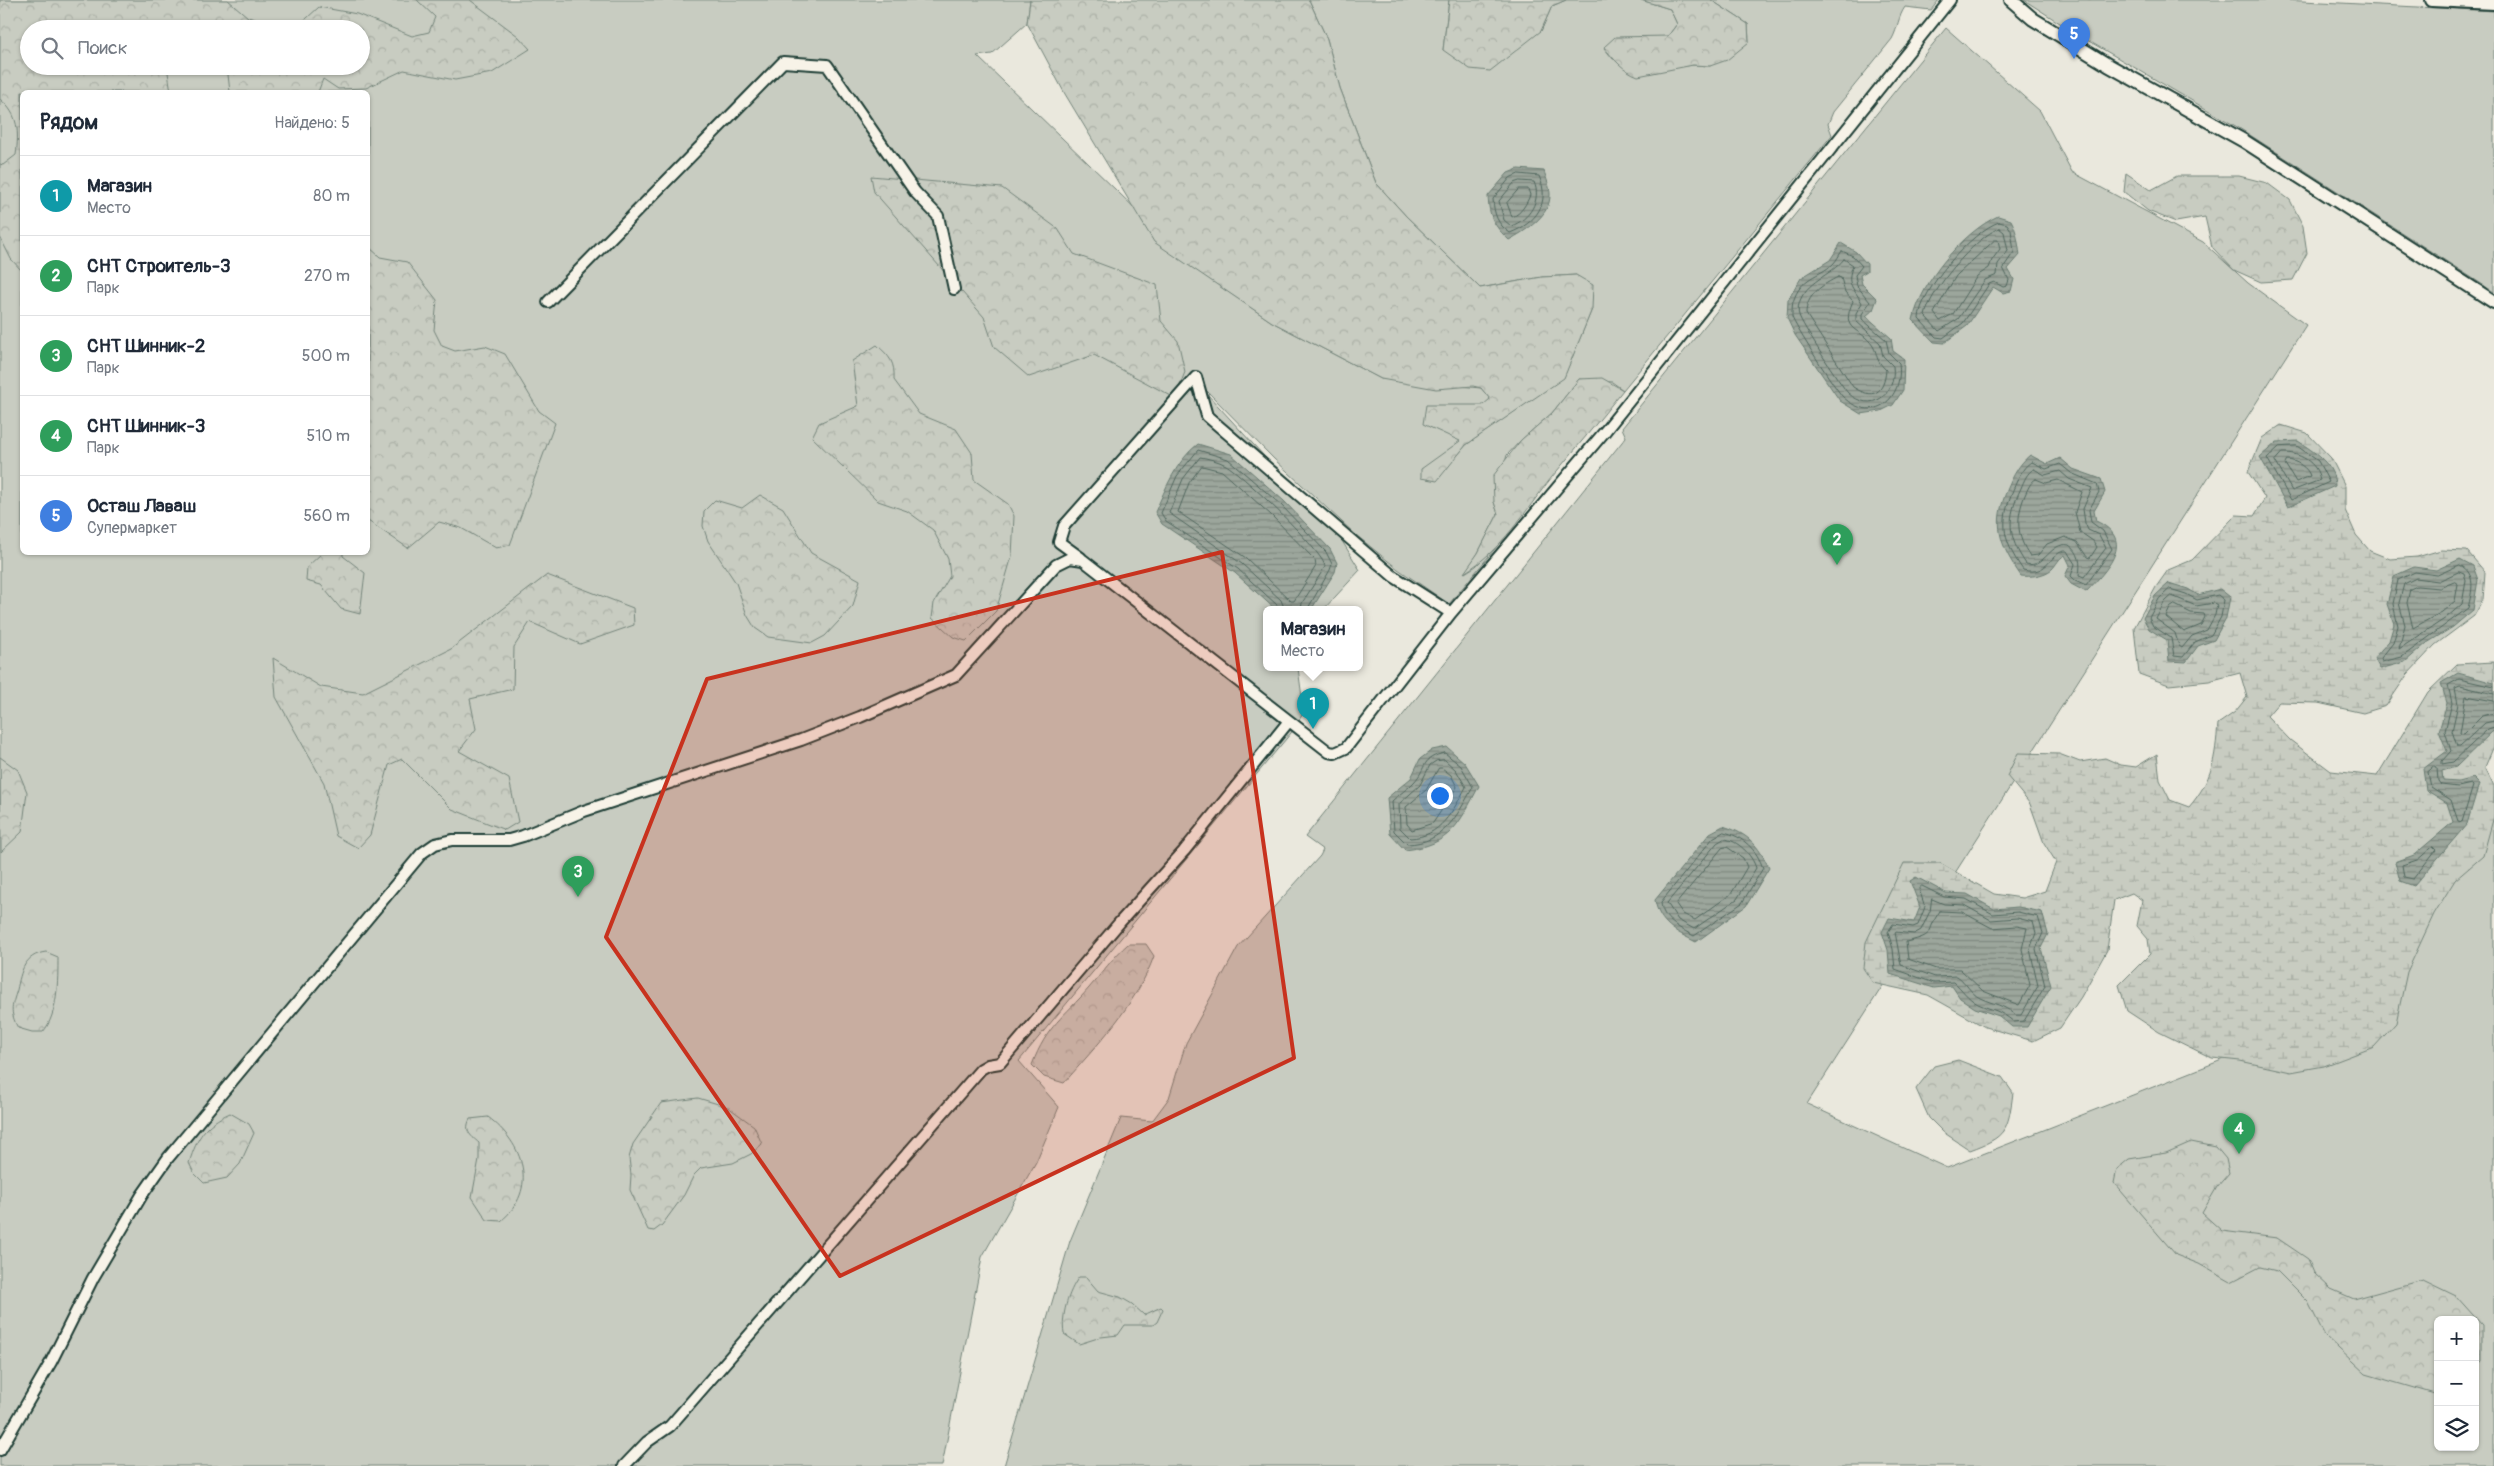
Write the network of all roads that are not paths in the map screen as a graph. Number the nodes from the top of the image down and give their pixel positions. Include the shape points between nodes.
1 (1950, 0) edge
2 (2011, 0) edge
3 (2432, 0) edge
4 (2494, 3) edge
5 (954, 290) dead end
6 (548, 302) dead end
7 (2494, 302) edge
8 (1083, 560) junction
9 (1452, 613) junction
10 (1289, 721) junction
11 (0, 1450) edge
12 (624, 1466) edge

1 - 9 street via 1606,430
2 - 7 street via 2033,19 2244,141
3 - 4 street
5 - 6 street via 938,216 915,192 827,64 783,62
8 - 9 street via 1059,542 1064,526 1196,377 1207,416 1393,576
8 - 10 street
8 - 11 street via 1070,558 1056,564 956,675 801,740 584,811 523,836 509,840 452,840 435,844 422,854 163,1165 93,1278 51,1362
9 - 10 street via 1346,748 1329,752
10 - 12 street via 1184,851 1000,1063 981,1069 670,1426 647,1442

